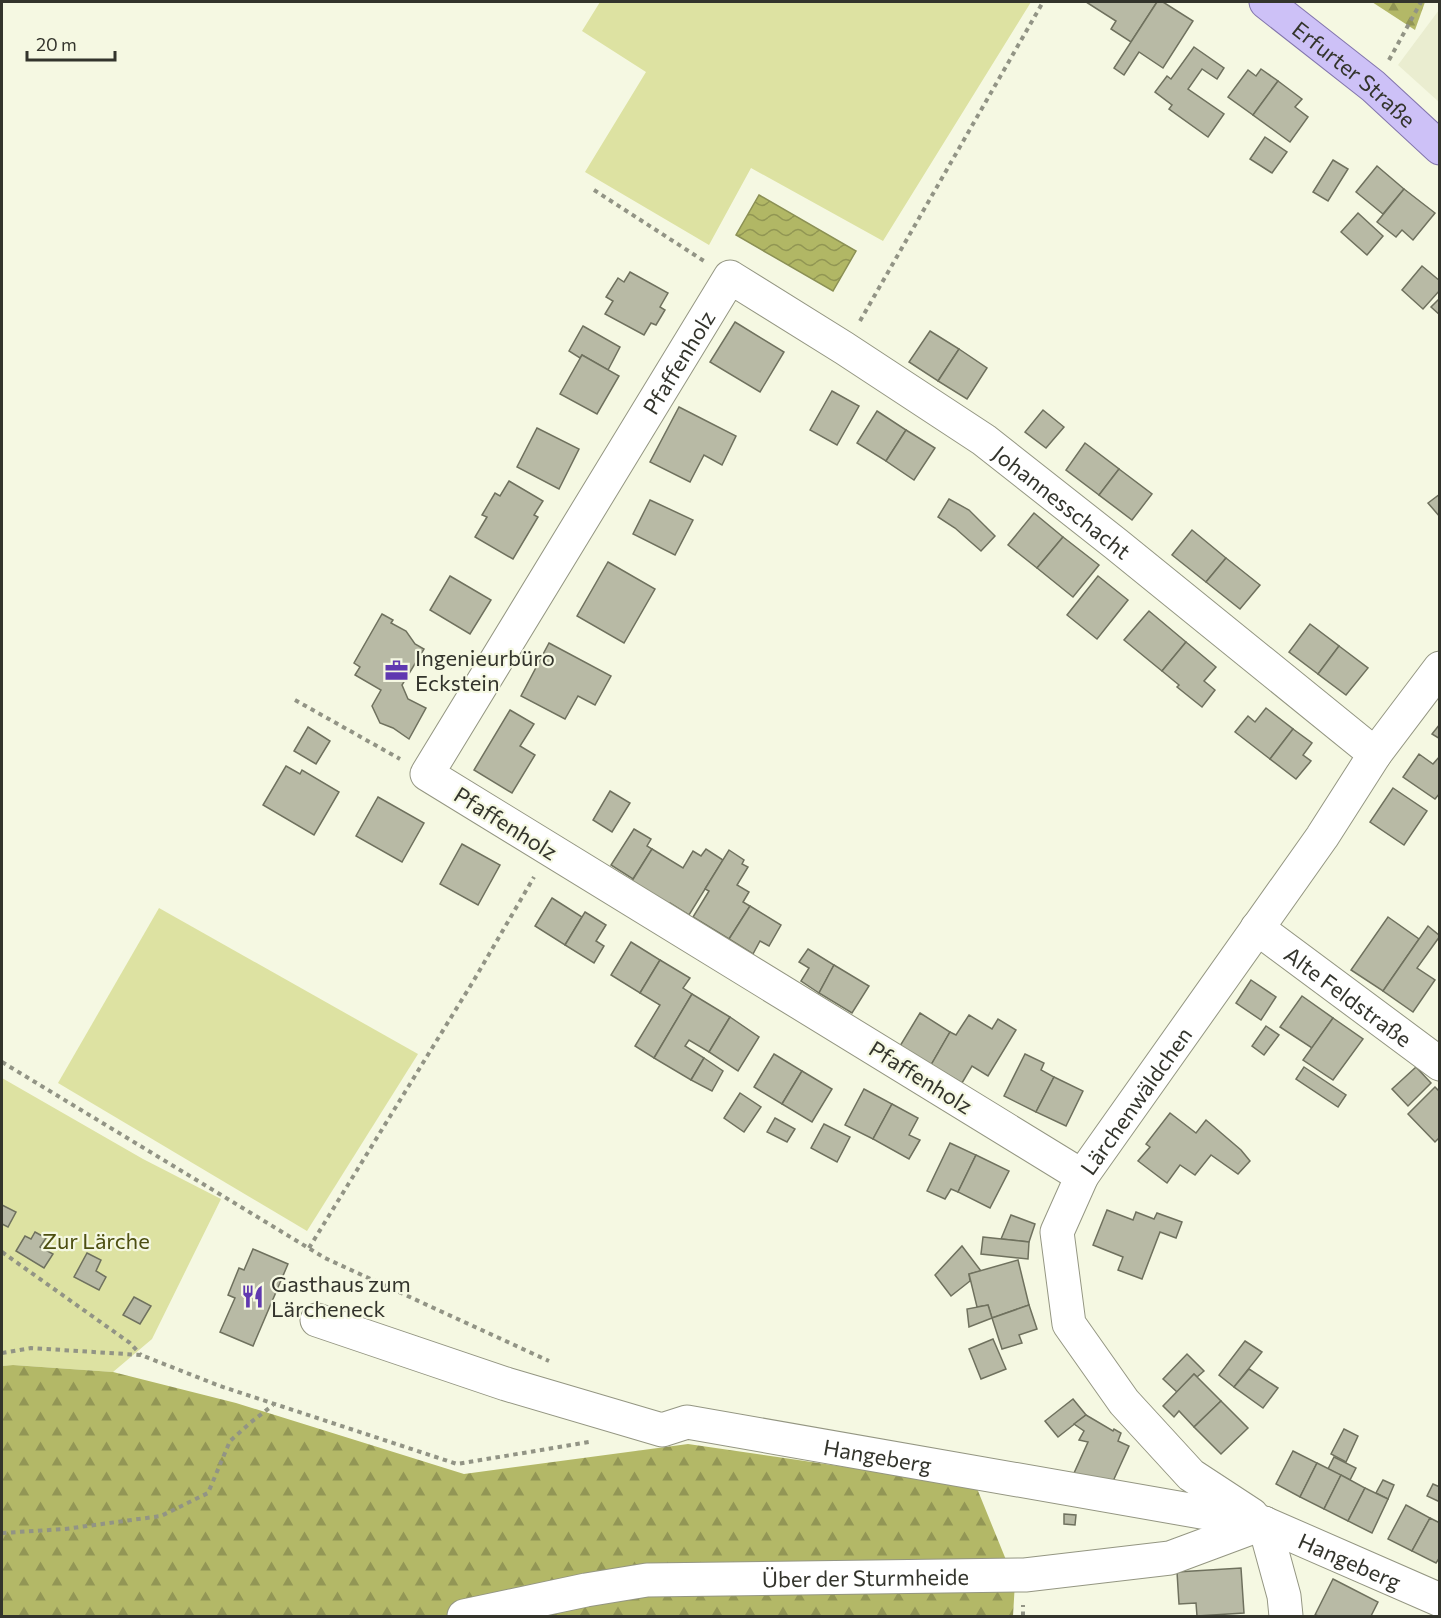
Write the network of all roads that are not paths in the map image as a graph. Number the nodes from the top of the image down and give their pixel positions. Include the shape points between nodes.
1 (1266, 2) edge
2 (1440, 148) edge
3 (730, 277) joint
4 (1440, 668) edge
5 (1375, 754) junction
6 (1257, 928) junction
7 (1440, 1064) edge
8 (1082, 1176) junction
9 (317, 1320) dead end
10 (1264, 1523) junction
11 (1440, 1600) edge
12 (464, 1617) edge
13 (1286, 1617) edge

1 - 2 main road, Erfurter Straße via 1372,86
3 - 5 street, Johannesschacht via 984,440
3 - 8 street, Pfaffenholz via 427,774
4 - 5 street, Lärchenwäldchen
5 - 6 street, Lärchenwäldchen
6 - 7 street, Alte Feldstraße
6 - 8 street, Lärchenwäldchen
8 - 10 street, Lärchenwäldchen via 1057,1232 1068,1324 1124,1402 1191,1475
9 - 10 street, Hangeberg via 506,1384 662,1430 687,1422
10 - 11 street, Hangeberg
10 - 12 street, Über der Sturmheide via 1170,1558 1025,1575 647,1580
10 - 13 street

